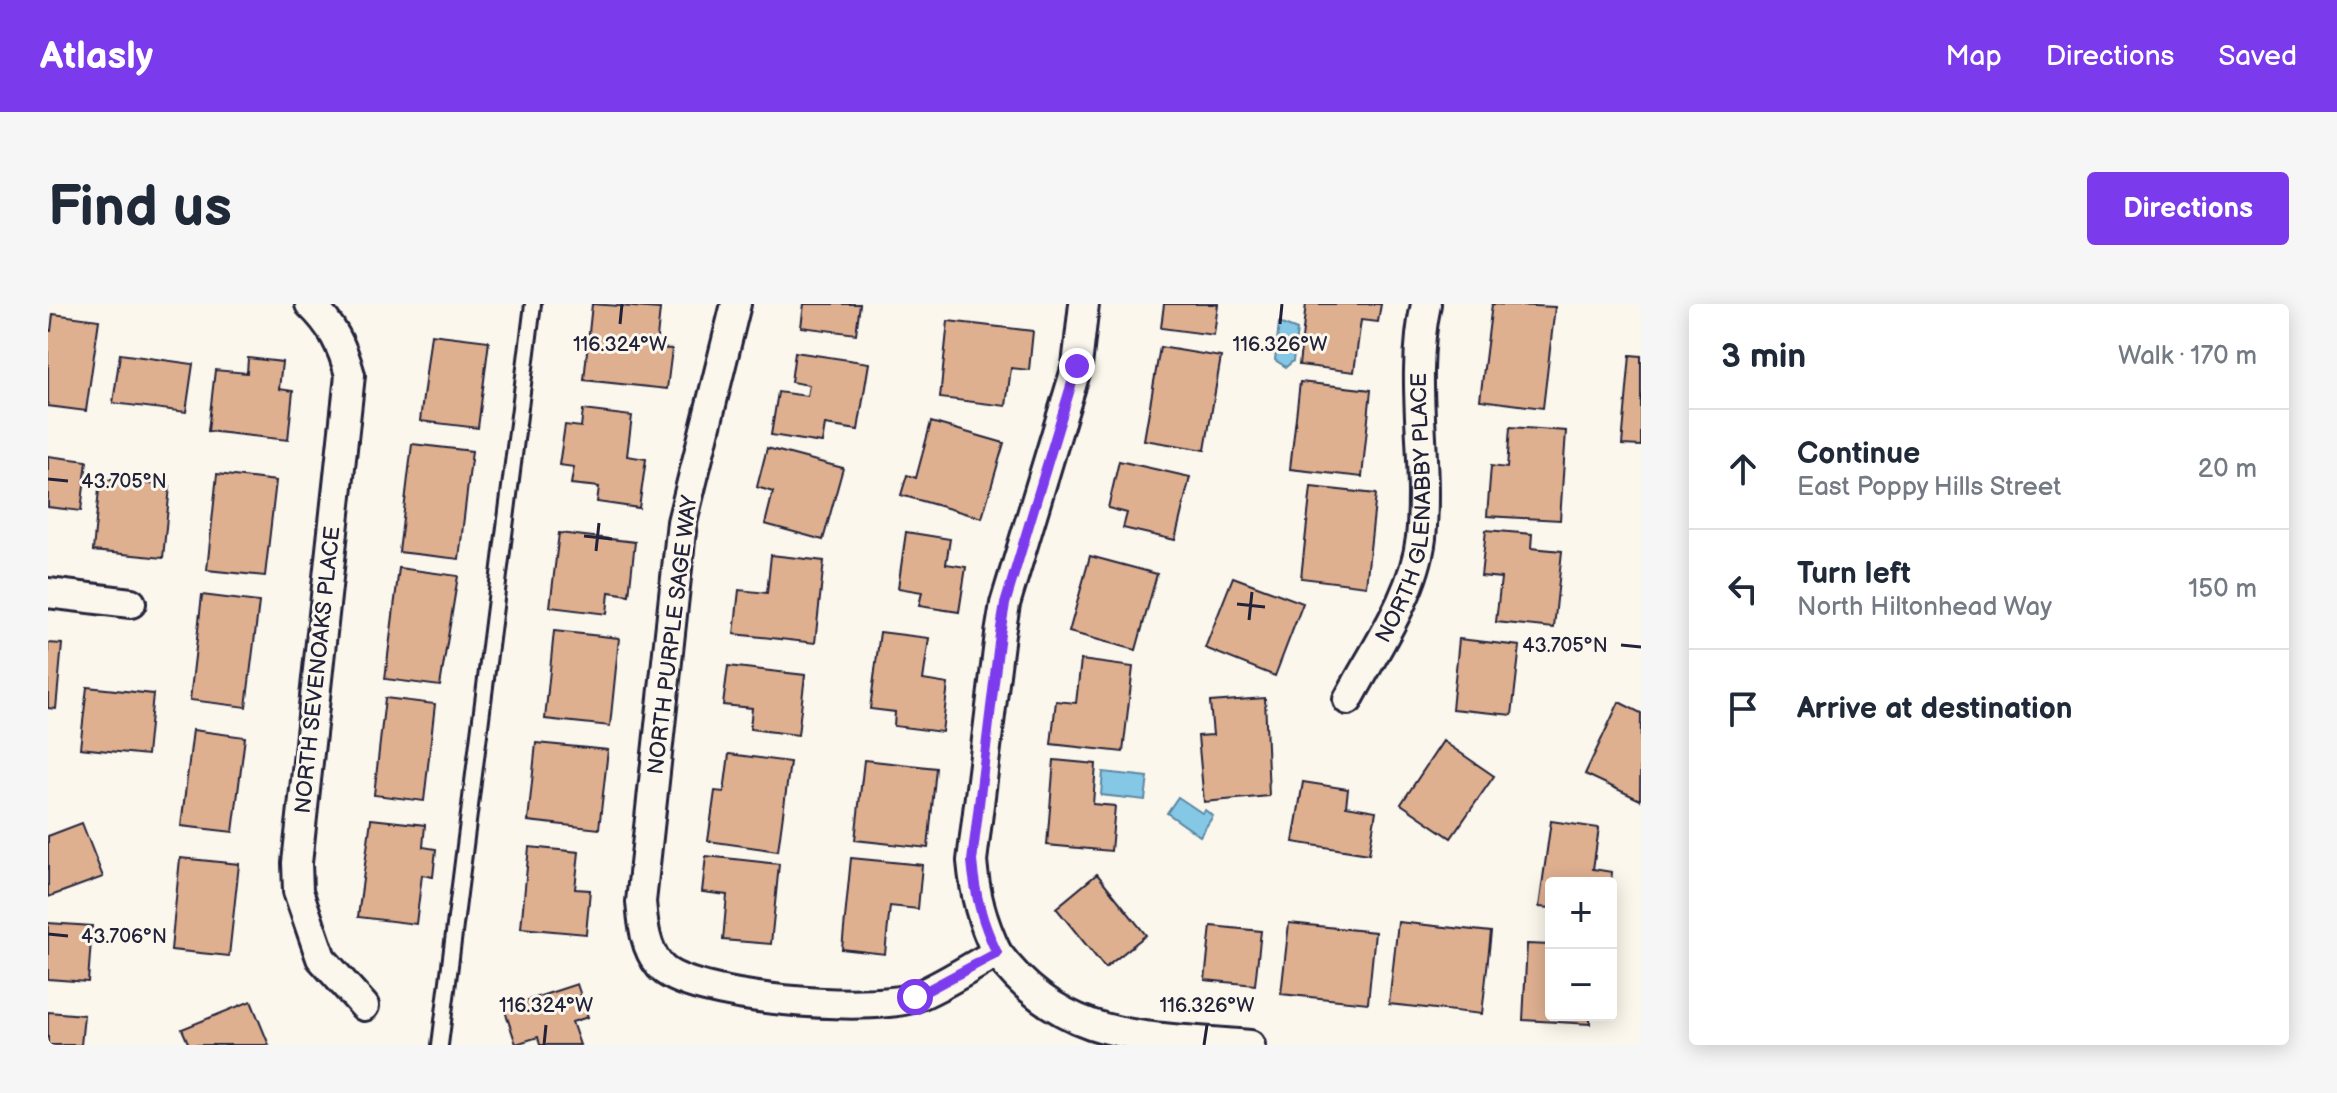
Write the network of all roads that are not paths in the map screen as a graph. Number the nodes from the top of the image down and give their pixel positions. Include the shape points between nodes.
1 (533, 304) edge
2 (736, 304) edge
3 (1084, 304) edge
4 (1426, 304) edge
5 (318, 312) edge
6 (48, 593) edge
7 (131, 603) dead end
8 (1348, 700) dead end
9 (997, 953) junction
10 (364, 1006) dead end
11 (440, 1045) edge
12 (1250, 1045) edge

1 - 11 lane
2 - 9 street, NORTH PURPLE SAGE WAY via 682,522 641,902 645,937 660,966 678,981 707,990 853,1005 915,997
3 - 9 street via 1077,366 1000,634 972,861 983,925
4 - 8 street, NORTH GLENABBY PLACE via 1419,349 1421,536 1415,567
5 - 10 street, NORTH SEVENOAKS PLACE via 342,345 350,375 298,891 321,958
6 - 7 street
9 - 12 street via 1038,999 1093,1027

